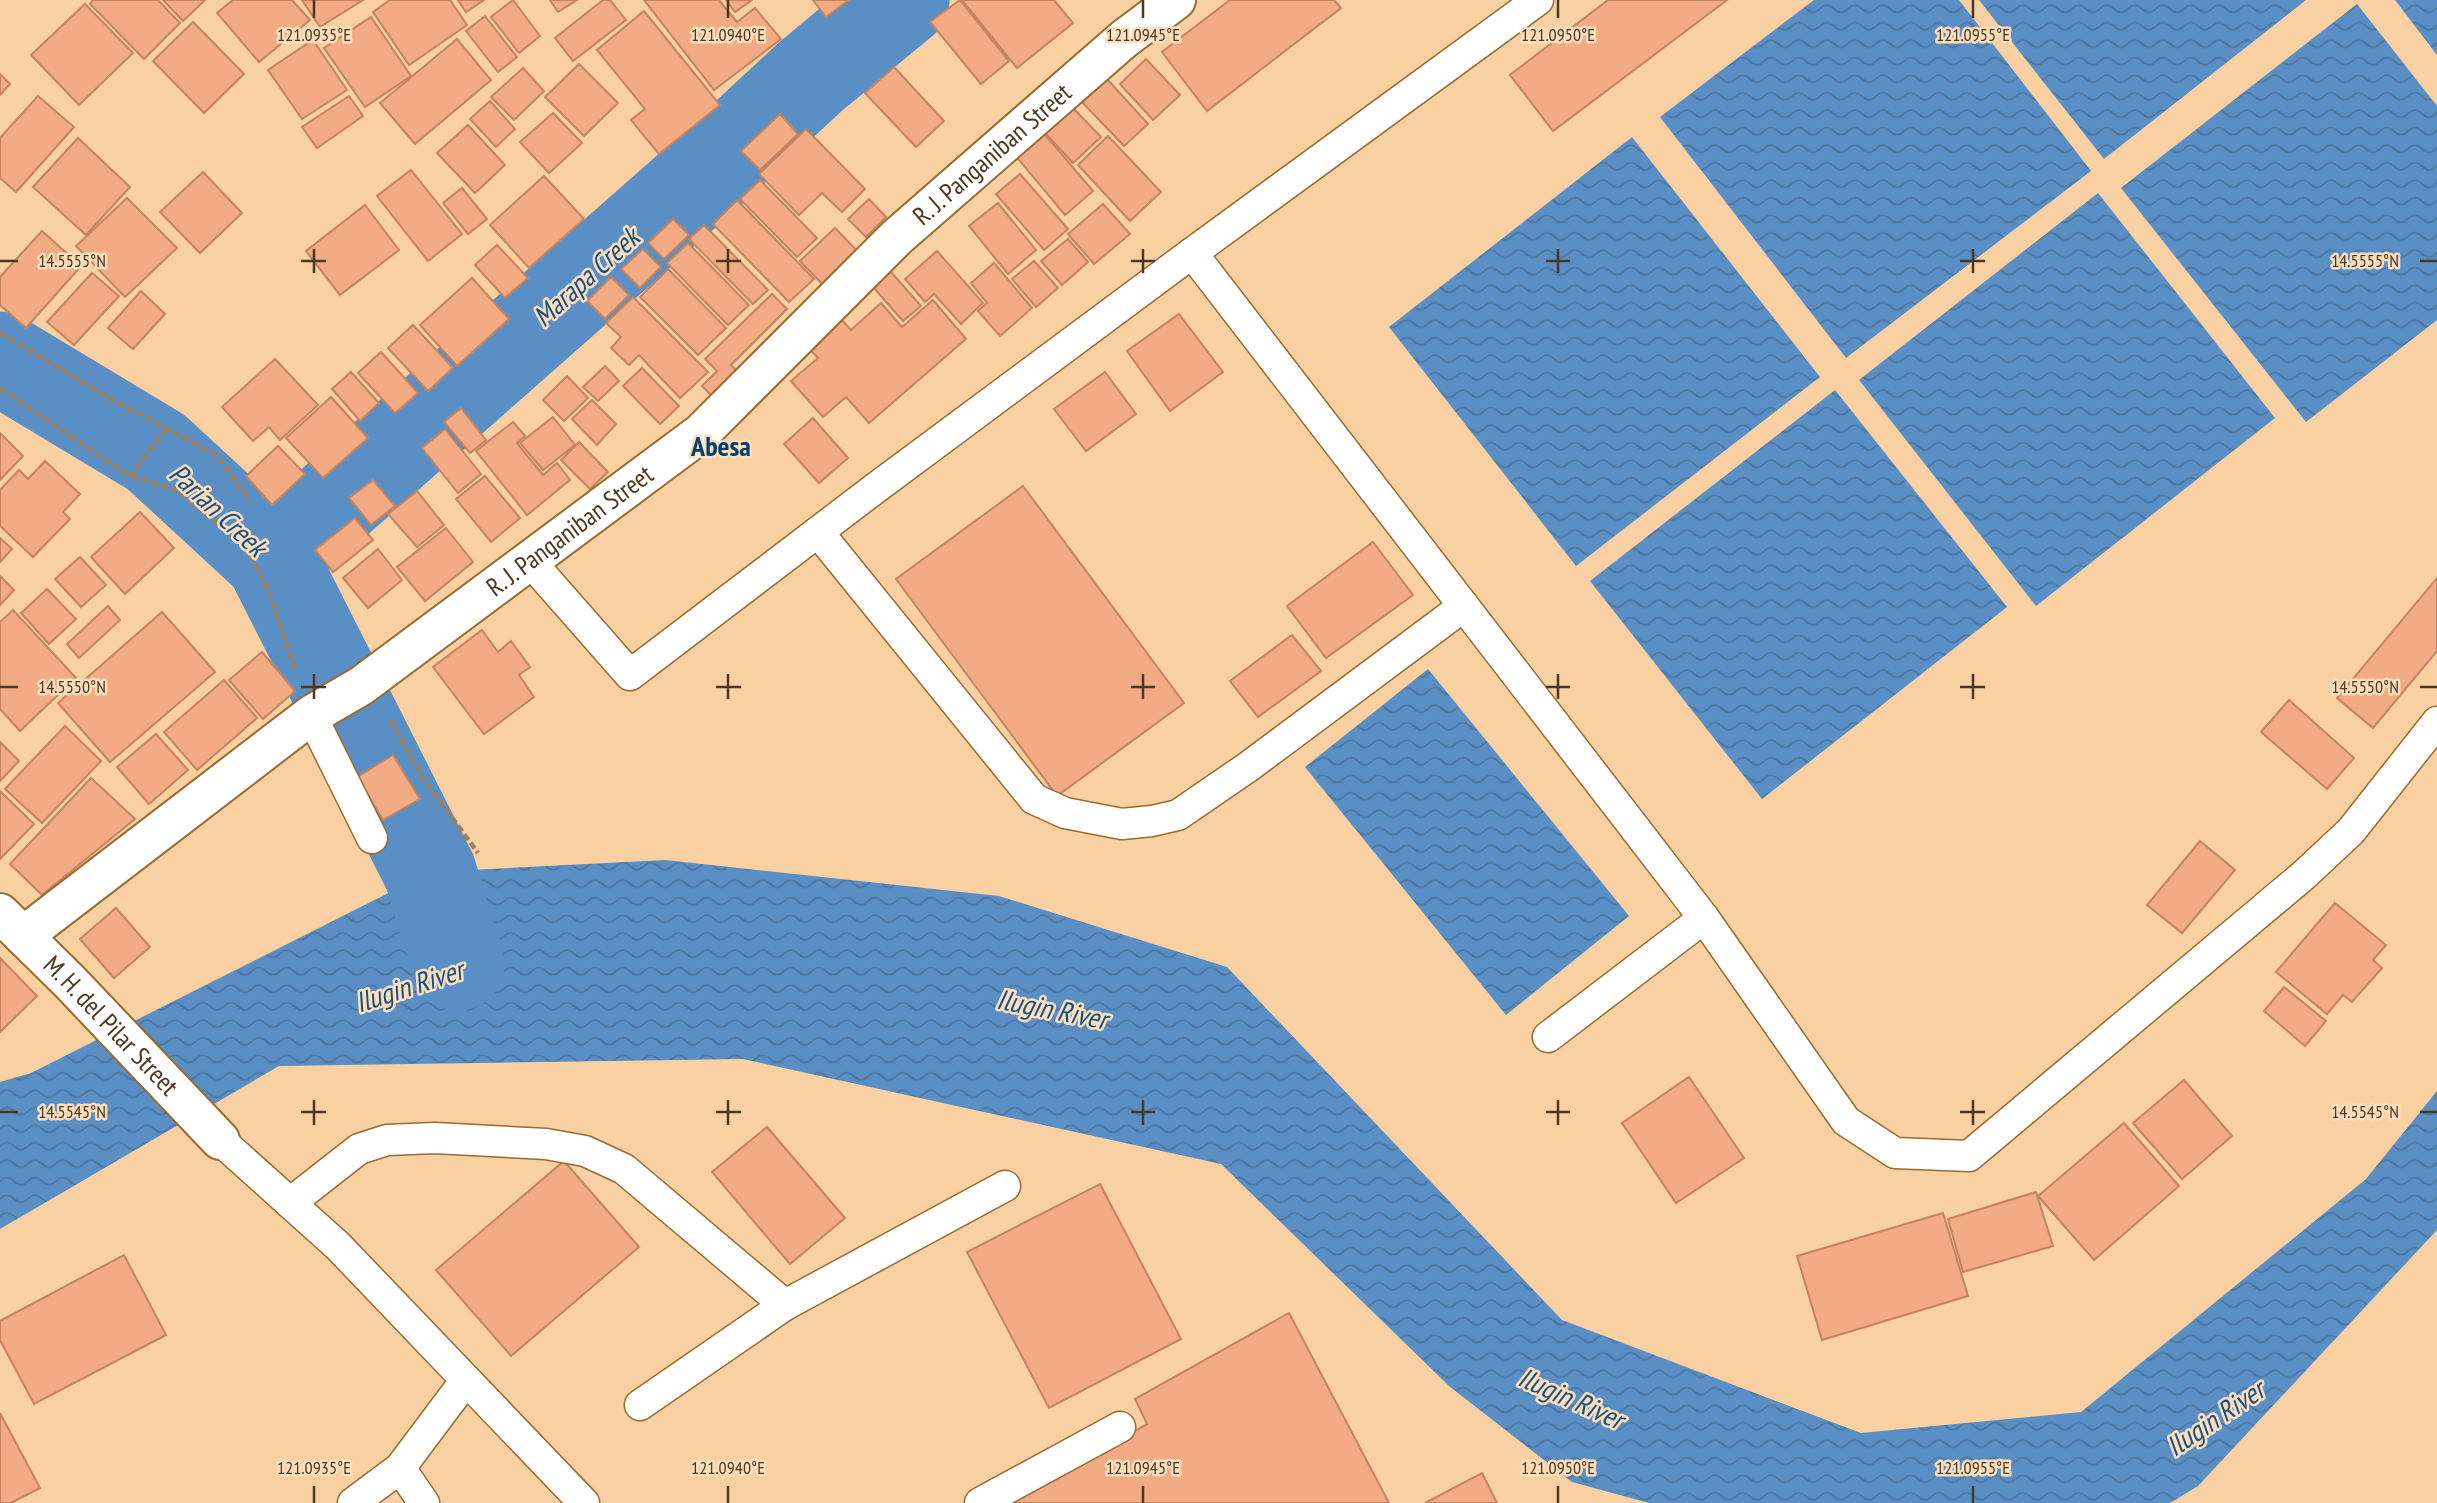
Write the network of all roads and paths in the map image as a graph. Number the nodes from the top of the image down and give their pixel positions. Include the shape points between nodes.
1 (1176, 0) edge
2 (1538, 0) edge
3 (1192, 253) junction
4 (0, 333) edge
5 (0, 388) edge
6 (166, 429) junction
7 (130, 476) junction
8 (251, 502) dead end
9 (818, 531) junction
10 (528, 560) junction
11 (1464, 606) junction
12 (364, 683) junction
13 (317, 713) junction
14 (2437, 722) edge
15 (372, 838) dead end
16 (478, 853) dead end
17 (1704, 918) junction
18 (11, 924) edge
19 (1548, 1037) dead end
20 (220, 1140) joint
21 (1005, 1185) dead end
22 (290, 1203) junction
23 (785, 1305) junction
24 (466, 1380) junction
25 (640, 1405) dead end
26 (1120, 1427) dead end
27 (400, 1468) junction
28 (353, 1503) edge
29 (424, 1503) edge
30 (584, 1503) edge
31 (980, 1503) edge

1 - 10 street, R. J. Panganiban Street via 1124,39 897,237 701,433
2 - 3 lane
3 - 9 lane
3 - 11 lane
4 - 6 path
5 - 7 path
6 - 7 path
6 - 8 path via 216,455
7 - 13 path via 177,490 244,545 268,589
9 - 10 lane via 630,675
9 - 11 lane via 1034,799 1065,813 1122,824 1178,815
10 - 12 street, R. J. Panganiban Street
11 - 17 lane
12 - 13 street, R. J. Panganiban Street
12 - 16 path via 423,779
13 - 15 lane
13 - 18 street, R. J. Panganiban Street
14 - 17 lane via 2351,831 2314,866 1969,1156 1895,1153 1846,1121
17 - 19 lane
18 - 20 street, M. H. del Pilar Street
20 - 22 lane
21 - 23 lane
22 - 23 lane via 359,1149 387,1140 546,1144 585,1152 624,1169
22 - 24 lane via 338,1246
23 - 25 lane
24 - 27 lane
24 - 30 lane
26 - 31 lane
27 - 28 lane
27 - 29 lane

